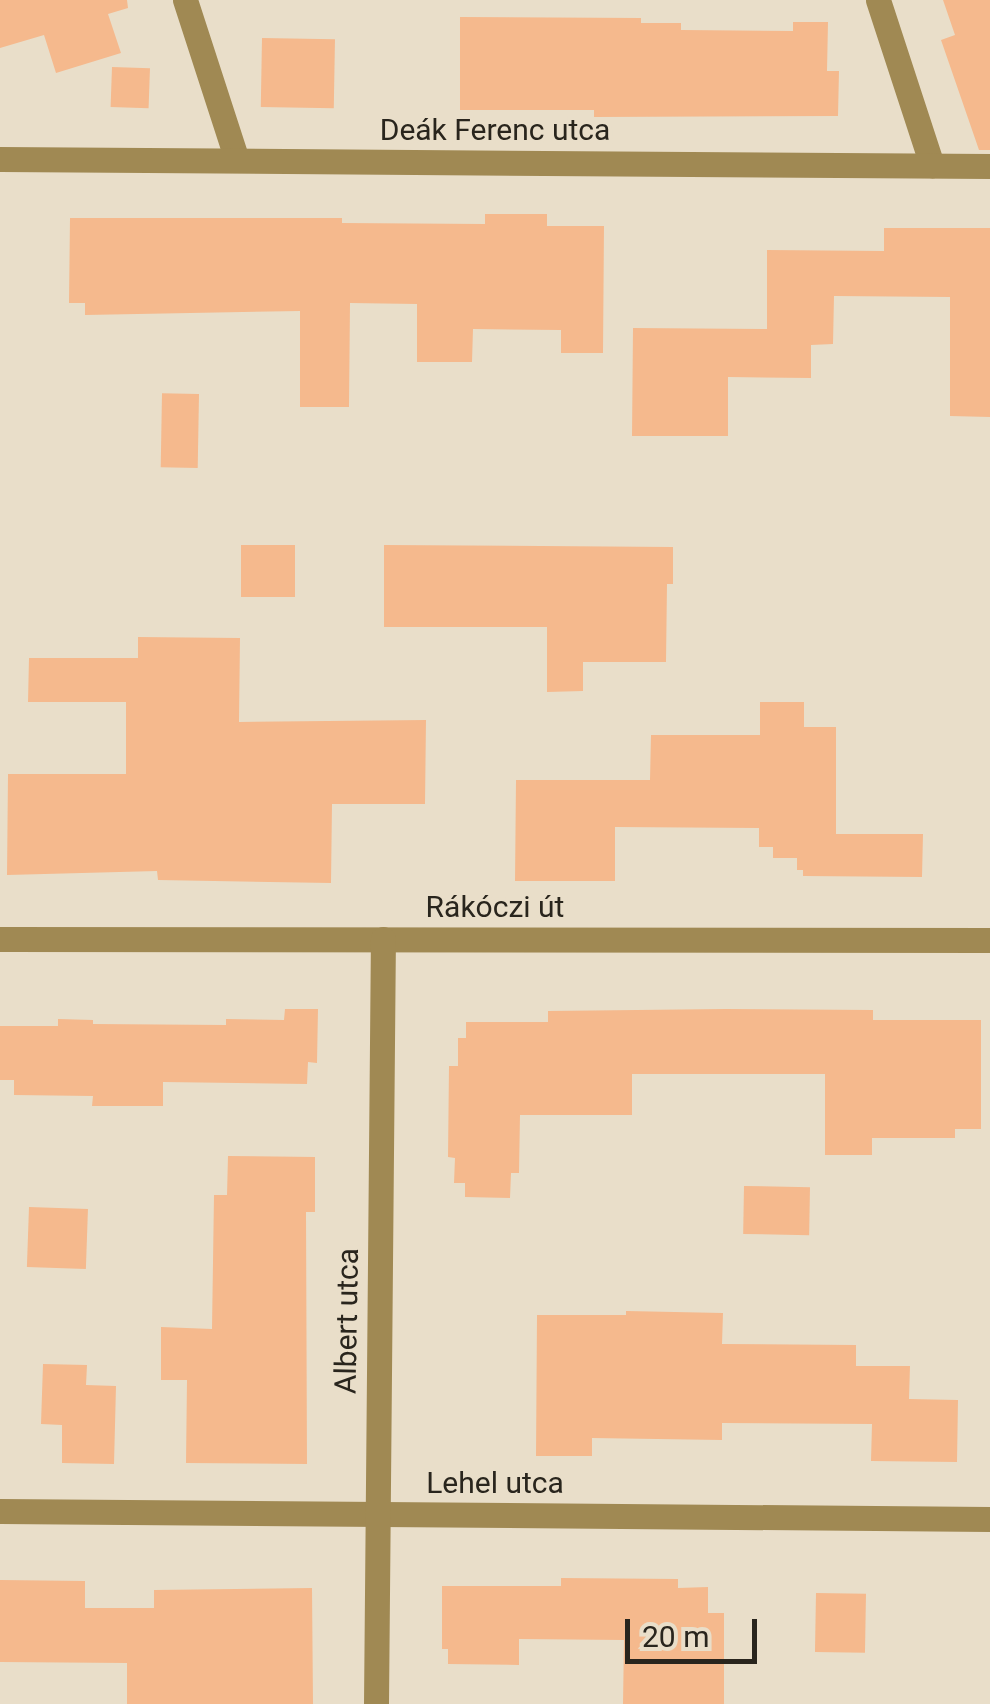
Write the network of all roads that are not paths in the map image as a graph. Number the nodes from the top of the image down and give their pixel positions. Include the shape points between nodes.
1 (184, 0) edge
2 (878, 0) edge
3 (0, 159) edge
4 (237, 160) junction
5 (932, 165) junction
6 (990, 166) edge
7 (0, 939) edge
8 (383, 939) junction
9 (990, 940) edge
10 (0, 1511) edge
11 (377, 1515) junction
12 (990, 1519) edge
13 (376, 1704) edge

1 - 4 street
2 - 5 street
3 - 4 street, Deák Ferenc utca
4 - 5 street, Deák Ferenc utca
5 - 6 street, Deák Ferenc utca
7 - 8 street, Rákóczi út
8 - 9 street, Rákóczi út
8 - 11 street, Albert utca
10 - 11 street, Lehel utca
11 - 12 street, Lehel utca
11 - 13 street, Albert utca

